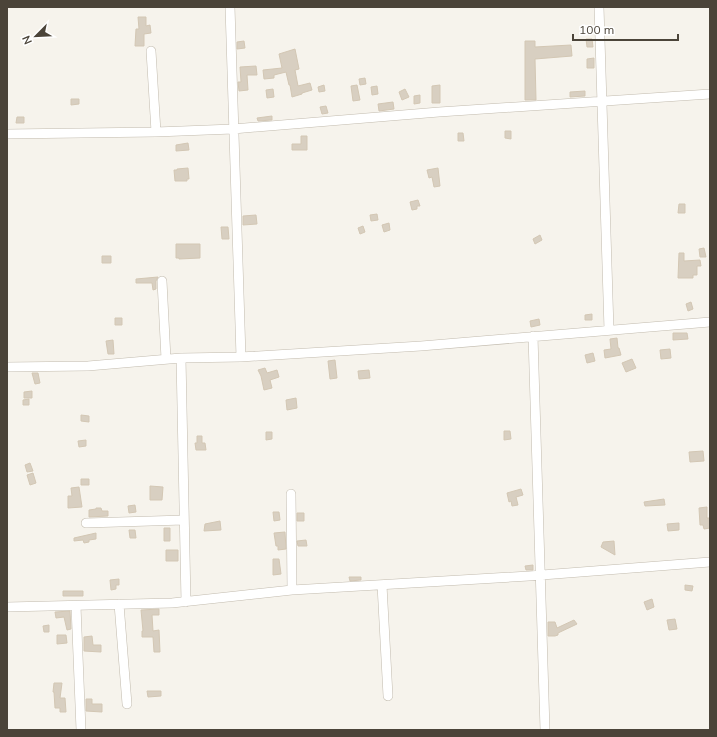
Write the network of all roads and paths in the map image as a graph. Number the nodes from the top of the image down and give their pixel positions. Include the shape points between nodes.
1 (230, 7) edge
2 (599, 7) edge
3 (151, 51) dead end
4 (710, 94) edge
5 (602, 102) junction
6 (233, 129) junction
7 (156, 132) junction
8 (7, 134) edge
9 (162, 281) dead end
10 (710, 322) edge
11 (609, 330) junction
12 (533, 336) junction
13 (241, 357) junction
14 (181, 358) junction
15 (166, 359) junction
16 (7, 367) edge
17 (291, 494) dead end
18 (184, 520) junction
19 (86, 523) dead end
20 (710, 562) edge
21 (540, 576) junction
22 (382, 585) junction
23 (292, 590) junction
24 (186, 602) junction
25 (119, 604) junction
26 (76, 606) junction
27 (7, 607) edge
28 (388, 696) dead end
29 (127, 704) dead end
30 (81, 730) edge
31 (545, 730) edge

1 - 6 street
2 - 5 street
3 - 7 street
4 - 5 street
5 - 6 street
5 - 11 street
6 - 7 street
6 - 13 street
7 - 8 street
9 - 15 street
10 - 11 street
11 - 12 street
12 - 13 street
12 - 21 street
13 - 14 street
14 - 15 street
14 - 18 street
15 - 16 street via 88,366
17 - 23 street
18 - 19 street
18 - 24 street
20 - 21 street
21 - 22 street
21 - 31 street
22 - 23 street
22 - 28 street
23 - 24 street
24 - 25 street
25 - 26 street
25 - 29 street
26 - 27 street
26 - 30 street

